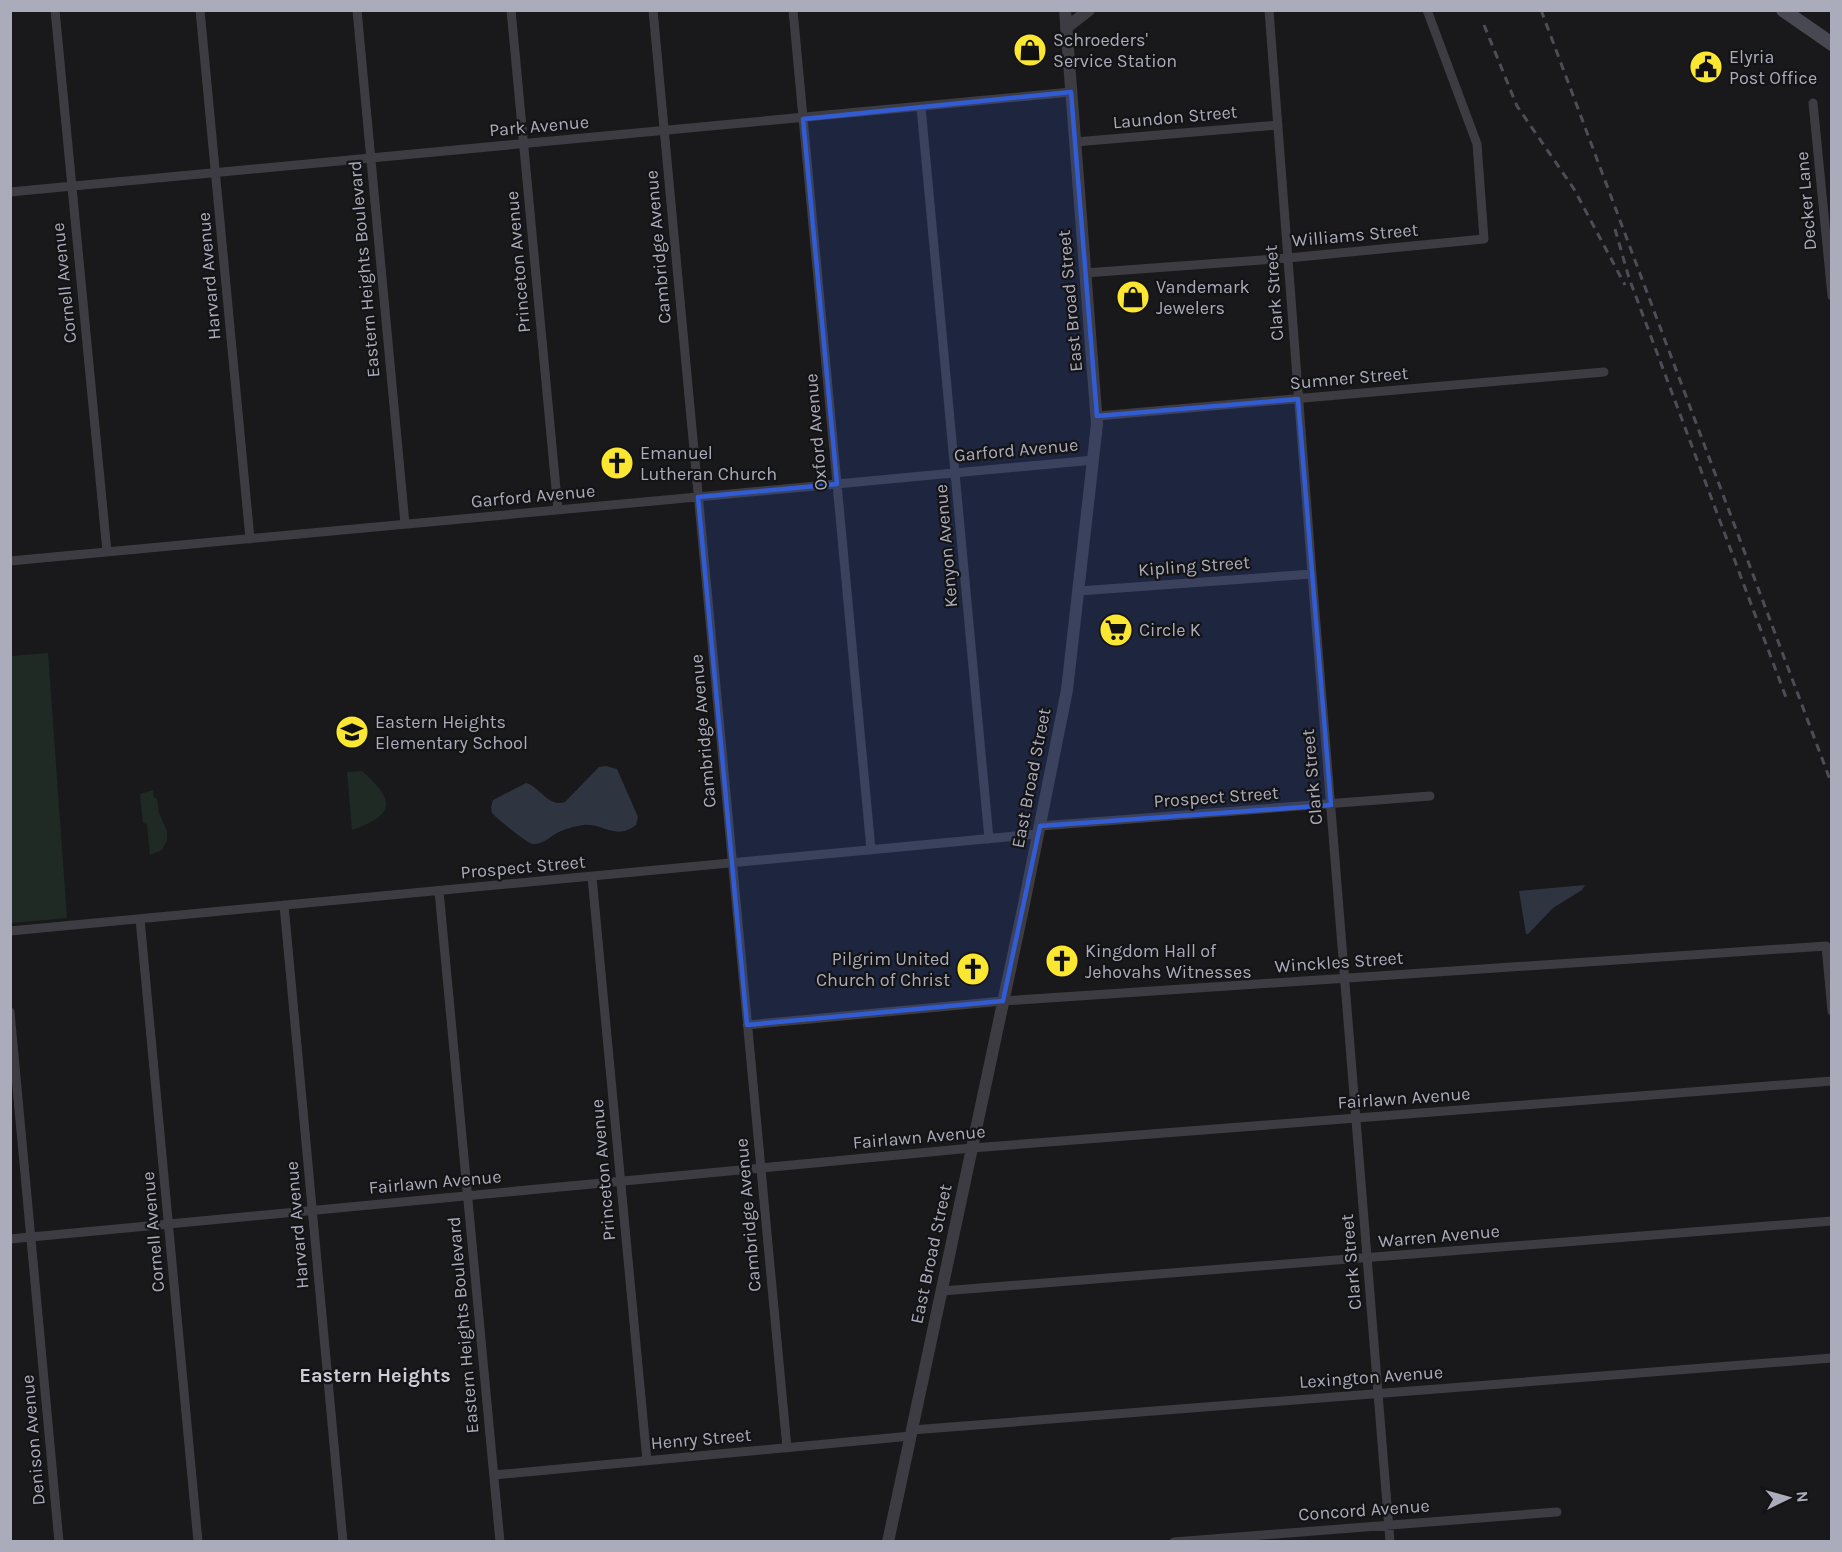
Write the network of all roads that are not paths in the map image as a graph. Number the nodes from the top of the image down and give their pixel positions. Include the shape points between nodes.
1 (55, 10) edge
2 (200, 10) edge
3 (357, 10) edge
4 (511, 10) edge
5 (653, 10) edge
6 (793, 10) edge
7 (1065, 10) edge
8 (1089, 10) edge
9 (1269, 10) edge
10 (1427, 10) edge
11 (1783, 10) edge
12 (1066, 28) junction
13 (1832, 44) edge
14 (1071, 92) junction
15 (1813, 103) dead end
16 (921, 107) junction
17 (803, 118) junction
18 (1278, 124) junction
19 (664, 131) junction
20 (1075, 142) junction
21 (523, 144) junction
22 (370, 158) junction
23 (216, 173) junction
24 (71, 186) junction
25 (10, 192) edge
26 (1288, 258) junction
27 (1085, 273) junction
28 (1831, 296) edge
29 (1604, 372) dead end
30 (1298, 399) junction
31 (1097, 416) junction
32 (1094, 460) junction
33 (955, 473) junction
34 (837, 484) junction
35 (698, 497) junction
36 (558, 510) junction
37 (405, 524) junction
38 (250, 539) junction
39 (107, 552) junction
40 (10, 561) edge
41 (1312, 574) junction
42 (1079, 591) junction
43 (1430, 796) dead end
44 (1331, 805) junction
45 (1039, 830) junction
46 (989, 839) junction
47 (872, 850) junction
48 (732, 863) junction
49 (592, 877) junction
50 (439, 891) junction
51 (284, 905) junction
52 (140, 919) junction
53 (10, 931) edge
54 (1345, 978) junction
55 (1003, 1001) junction
56 (1832, 1011) edge
57 (10, 1012) edge
58 (747, 1025) junction
59 (1832, 1081) edge
60 (1356, 1118) junction
61 (972, 1148) junction
62 (760, 1168) junction
63 (621, 1181) junction
64 (468, 1196) junction
65 (312, 1211) junction
66 (1832, 1221) edge
67 (169, 1224) junction
68 (31, 1237) junction
69 (10, 1239) edge
70 (1367, 1258) junction
71 (942, 1291) junction
72 (1832, 1358) edge
73 (1378, 1393) junction
74 (912, 1433) junction
75 (787, 1448) junction
76 (647, 1461) junction
77 (494, 1475) junction
78 (1557, 1512) dead end
79 (1388, 1525) junction
80 (59, 1542) edge
81 (198, 1542) edge
82 (344, 1542) edge
83 (500, 1542) edge
84 (888, 1542) edge
85 (1174, 1542) edge
86 (1390, 1542) edge

1 - 24 street, Cornell Avenue
2 - 23 street, Harvard Avenue
3 - 22 street, Eastern Heights Boulevard
4 - 21 street, Princeton Avenue
5 - 19 street, Cambridge Avenue
6 - 17 street, Oxford Avenue
7 - 12 street, East Broad Street
8 - 12 street
9 - 18 street, Clark Street
10 - 26 street, Williams Street via 1477,144 1484,239
11 - 13 main road
12 - 14 street, East Broad Street
14 - 16 street, Park Avenue
14 - 20 street, East Broad Street
15 - 28 street, Decker Lane
16 - 17 street, Park Avenue
16 - 33 street, Kenyon Avenue
17 - 19 street, Park Avenue
17 - 34 street, Oxford Avenue
18 - 20 street, Laundon Street
18 - 26 street, Clark Street
19 - 21 street, Park Avenue
19 - 35 street, Cambridge Avenue
20 - 27 street, East Broad Street
21 - 22 street, Park Avenue
21 - 36 street, Princeton Avenue
22 - 23 street, Park Avenue
22 - 37 street, Eastern Heights Boulevard
23 - 24 street, Park Avenue
23 - 38 street, Harvard Avenue
24 - 25 street, Park Avenue
24 - 39 street, Cornell Avenue
26 - 27 street, Williams Street
26 - 30 street, Clark Street
27 - 31 street, East Broad Street
29 - 30 street, Sumner Street
30 - 31 street, Sumner Street
30 - 41 street, Clark Street
31 - 32 street, East Broad Street
32 - 33 street, Garford Avenue
32 - 42 street, East Broad Street
33 - 34 street, Garford Avenue
33 - 46 street, Kenyon Avenue
34 - 35 street, Garford Avenue
34 - 47 street, Oxford Avenue
35 - 36 street, Garford Avenue
35 - 48 street, Cambridge Avenue
36 - 37 street, Garford Avenue
37 - 38 street, Garford Avenue
38 - 39 street, Garford Avenue
39 - 40 street, Garford Avenue
41 - 42 street, Kipling Street
41 - 44 street, Clark Street
42 - 45 street, East Broad Street via 1067,690
43 - 44 street, Prospect Street
44 - 45 street, Prospect Street
44 - 54 street, Clark Street
45 - 46 street, Prospect Street
45 - 55 street, East Broad Street
46 - 47 street, Prospect Street
47 - 48 street, Prospect Street
48 - 49 street, Prospect Street
48 - 58 street, Cambridge Avenue
49 - 50 street, Prospect Street
49 - 63 street, Princeton Avenue
50 - 51 street, Prospect Street
50 - 64 street, Eastern Heights Boulevard
51 - 52 street, Prospect Street
51 - 65 street, Harvard Avenue
52 - 53 street, Prospect Street
52 - 67 street, Cornell Avenue
54 - 55 street, Winckles Street
54 - 56 street, Winckles Street via 1826,946
54 - 60 street, Clark Street
55 - 58 street, Winckles Street
55 - 61 street, East Broad Street
57 - 68 street, Denison Avenue
58 - 62 street, Cambridge Avenue
59 - 60 street, Fairlawn Avenue
60 - 61 street, Fairlawn Avenue
60 - 70 street, Clark Street
61 - 62 street, Fairlawn Avenue
61 - 71 street, East Broad Street
62 - 63 street, Fairlawn Avenue
62 - 75 street, Cambridge Avenue
63 - 64 street, Fairlawn Avenue
63 - 76 street, Princeton Avenue
64 - 65 street, Fairlawn Avenue
64 - 77 street, Eastern Heights Boulevard
65 - 67 street, Fairlawn Avenue
65 - 82 street, Harvard Avenue
66 - 70 street, Warren Avenue
67 - 68 street, Fairlawn Avenue
67 - 81 street, Cornell Avenue
68 - 69 street, Fairlawn Avenue
68 - 80 street, Denison Avenue
70 - 71 street, Warren Avenue
70 - 73 street, Clark Street
71 - 74 street, East Broad Street
72 - 73 street, Lexington Avenue
73 - 74 street, Lexington Avenue
73 - 79 street, Clark Street
74 - 75 street, Henry Street
74 - 84 street, East Broad Street
75 - 76 street, Henry Street
76 - 77 street, Henry Street
77 - 83 street, Eastern Heights Boulevard
78 - 79 street, Concord Avenue
79 - 85 street, Concord Avenue
79 - 86 street, Clark Street

